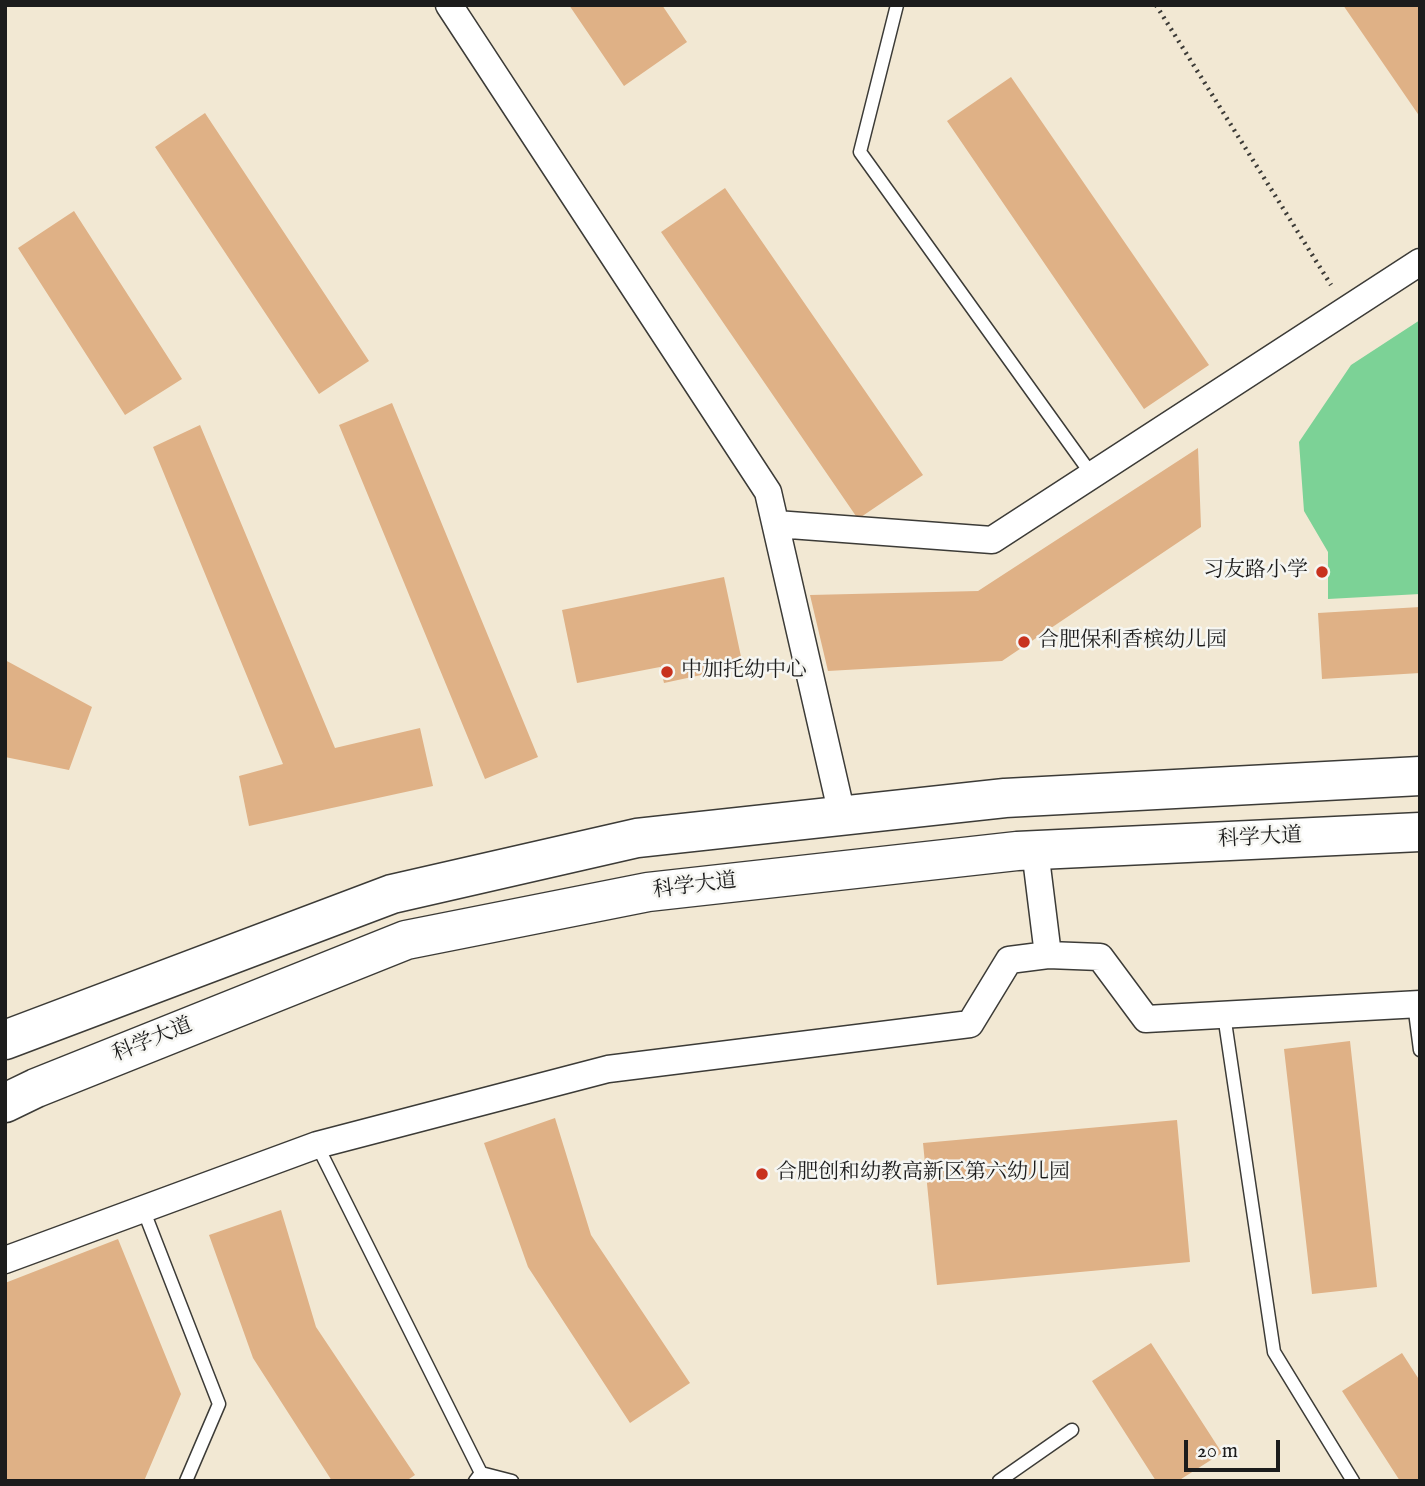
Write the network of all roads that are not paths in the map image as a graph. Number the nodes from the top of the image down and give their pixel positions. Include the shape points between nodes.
1 (449, 5) edge
2 (897, 5) edge
3 (1420, 262) edge
4 (1092, 475) junction
5 (776, 524) junction
6 (1420, 776) edge
7 (842, 815) junction
8 (1420, 832) edge
9 (1035, 850) junction
10 (1048, 955) junction
11 (1417, 1004) edge
12 (1224, 1015) junction
13 (5, 1040) edge
14 (1420, 1050) edge
15 (5, 1103) edge
16 (317, 1145) junction
17 (143, 1209) junction
18 (5, 1260) edge
19 (1072, 1430) dead end
20 (478, 1477) edge
21 (186, 1481) edge
22 (512, 1481) edge
23 (999, 1481) edge
24 (1353, 1481) edge

1 - 5 street via 768,492
2 - 4 lane via 860,152
3 - 4 street
4 - 5 street via 992,540
5 - 7 street
6 - 7 main road via 1005,798
7 - 13 main road via 637,838 392,894
8 - 9 main road, 科学大道
9 - 10 street
9 - 15 main road, 科学大道 via 649,892 406,940
10 - 12 street via 1100,957 1146,1018
10 - 16 street via 1009,960 970,1024 608,1069
11 - 12 street
11 - 14 lane
12 - 24 lane via 1274,1352
16 - 17 street
16 - 20 lane
17 - 18 street
17 - 21 lane via 219,1404
19 - 23 lane
20 - 22 lane

